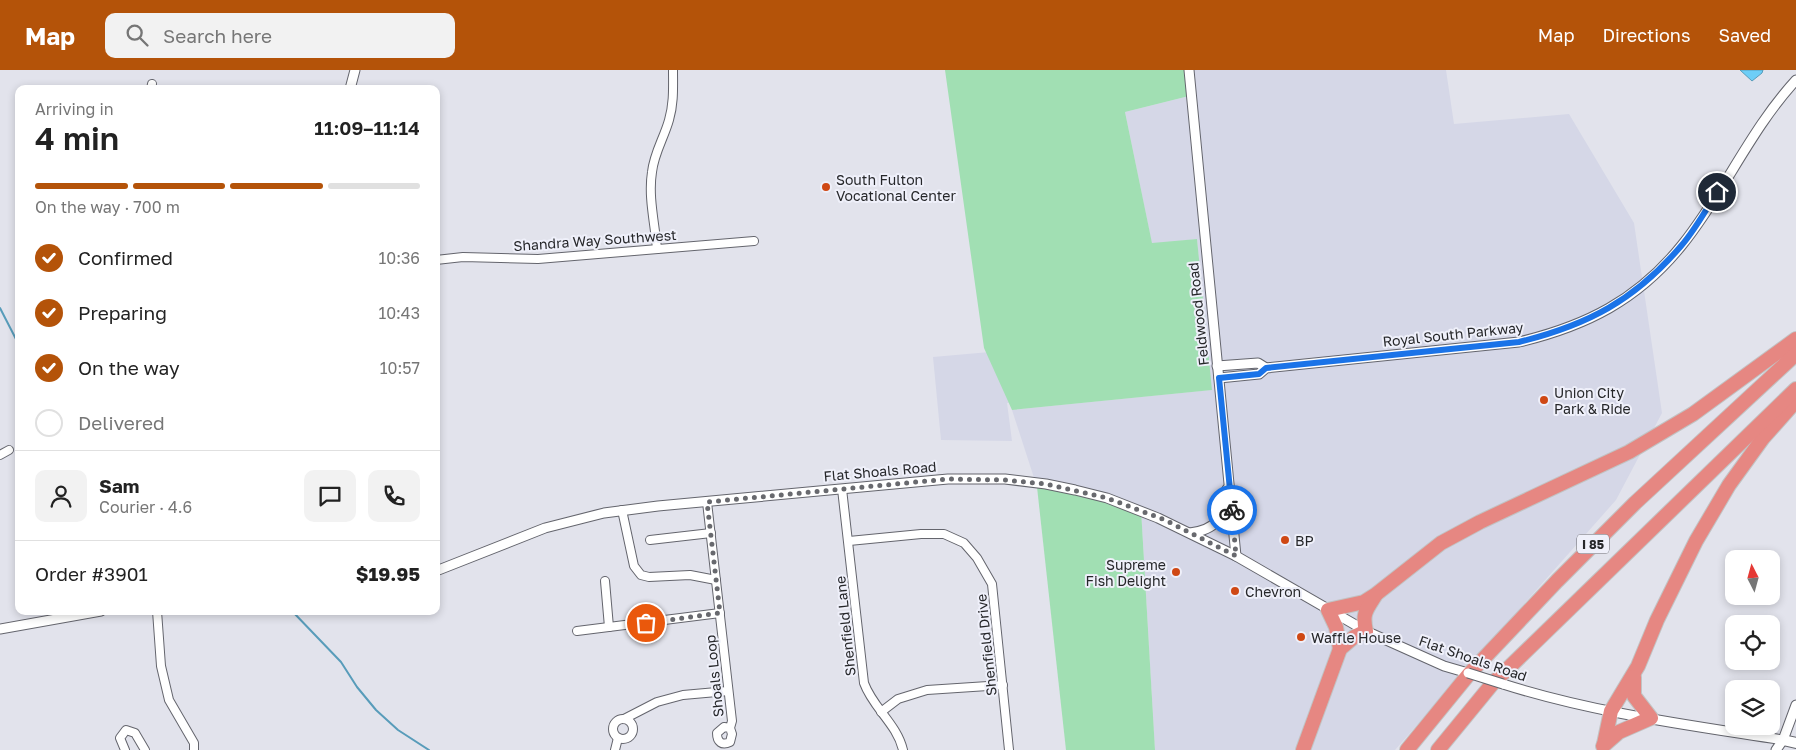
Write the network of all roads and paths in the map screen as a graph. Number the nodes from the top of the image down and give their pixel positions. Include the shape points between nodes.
1 (355, 70) edge
2 (673, 70) edge
3 (1189, 70) edge
4 (1796, 80) edge
5 (351, 85) edge
6 (754, 241) dead end
7 (657, 249) junction
8 (440, 260) edge
9 (1796, 339) edge
10 (1796, 354) edge
11 (1217, 366) junction
12 (1266, 368) junction
13 (1219, 378) junction
14 (1796, 389) edge
15 (1796, 401) edge
16 (9, 450) dead end
17 (0, 454) edge
18 (1229, 481) junction
19 (842, 489) junction
20 (707, 502) junction
21 (622, 510) junction
22 (711, 533) junction
23 (1190, 533) junction
24 (650, 540) dead end
25 (849, 541) junction
26 (1236, 556) junction
27 (440, 569) edge
28 (716, 580) junction
29 (605, 581) dead end
30 (1375, 595) junction
31 (1328, 610) junction
32 (720, 613) junction
33 (79, 615) edge
34 (157, 615) edge
35 (609, 627) junction
36 (0, 629) edge
37 (577, 631) dead end
38 (1366, 631) junction
39 (1340, 650) junction
40 (1634, 674) junction
41 (1002, 685) junction
42 (728, 691) junction
43 (1796, 705) edge
44 (1611, 711) junction
45 (881, 712) junction
46 (1652, 718) junction
47 (624, 719) junction
48 (730, 728) dead end
49 (618, 738) junction
50 (1783, 740) junction
51 (1796, 743) edge
52 (1602, 747) edge
53 (126, 750) edge
54 (145, 750) edge
55 (194, 750) edge
56 (615, 750) edge
57 (903, 750) edge
58 (1009, 750) edge
59 (1303, 750) edge
60 (1407, 750) edge
61 (1438, 750) edge
62 (1776, 750) edge

1 - 5 street
2 - 7 street via 672,106 651,173
3 - 11 street, Feldwood Road
4 - 12 street, Royal South Parkway via 1765,118 1682,245 1657,272 1606,311 1577,325 1519,342
6 - 7 street, Shandra Way Southwest
7 - 8 street, Shandra Way Southwest via 538,259
9 - 30 highway via 1693,414 1629,452 1441,543
10 - 60 highway, I 85 via 1635,502 1557,581 1470,674
11 - 12 street, Royal South Parkway via 1258,363
11 - 13 street, Feldwood Road
12 - 13 street, Royal South Parkway via 1259,374
13 - 18 street, Feldwood Road
14 - 61 highway, I 85 via 1493,682
15 - 40 highway via 1763,438 1729,485 1696,541
16 - 17 street
18 - 23 street via 1222,512 1213,526
18 - 26 street, Feldwood Road
19 - 20 street, Flat Shoals Road
19 - 23 street, Flat Shoals Road via 948,479 1046,484 1107,498
19 - 25 street, Shenfield Lane
20 - 21 street, Flat Shoals Road
20 - 22 street, Shoals Loop
21 - 27 street, Flat Shoals Road via 545,528
21 - 28 street via 634,566 640,575 690,575
22 - 24 street
22 - 28 street, Shoals Loop
23 - 26 street, Flat Shoals Road
25 - 41 street, Shenfield Drive via 944,534 964,544 977,558 992,584
25 - 45 street, Shenfield Lane via 864,683
26 - 31 street, Flat Shoals Road
28 - 32 street, Shoals Loop
29 - 35 street
30 - 31 highway via 1364,602
30 - 38 highway via 1365,613
31 - 38 street, Flat Shoals Road
31 - 39 highway via 1336,627
32 - 35 street
32 - 42 street, Shoals Loop
33 - 36 street
34 - 55 street via 161,666 169,700 194,743
35 - 37 street
38 - 39 highway
38 - 44 street, Flat Shoals Road, bridge via 1444,666 1532,694
39 - 59 highway
40 - 44 highway
40 - 46 highway via 1634,696
41 - 45 street via 927,690 898,699
41 - 58 street, Shenfield Drive
42 - 47 street via 683,695 658,702
42 - 48 street, Shoals Loop
43 - 50 street
44 - 46 street, Flat Shoals Road
44 - 52 highway
45 - 57 street, Shenfield Lane via 900,738
46 - 50 street, Flat Shoals Road
46 - 52 highway via 1620,732
47 - 49 street via 613,726
47 - 49 street via 632,725 633,731 628,738
49 - 56 street
50 - 51 main road, Flat Shoals Road
50 - 62 street
53 - 54 street via 120,738 126,730 135,733

